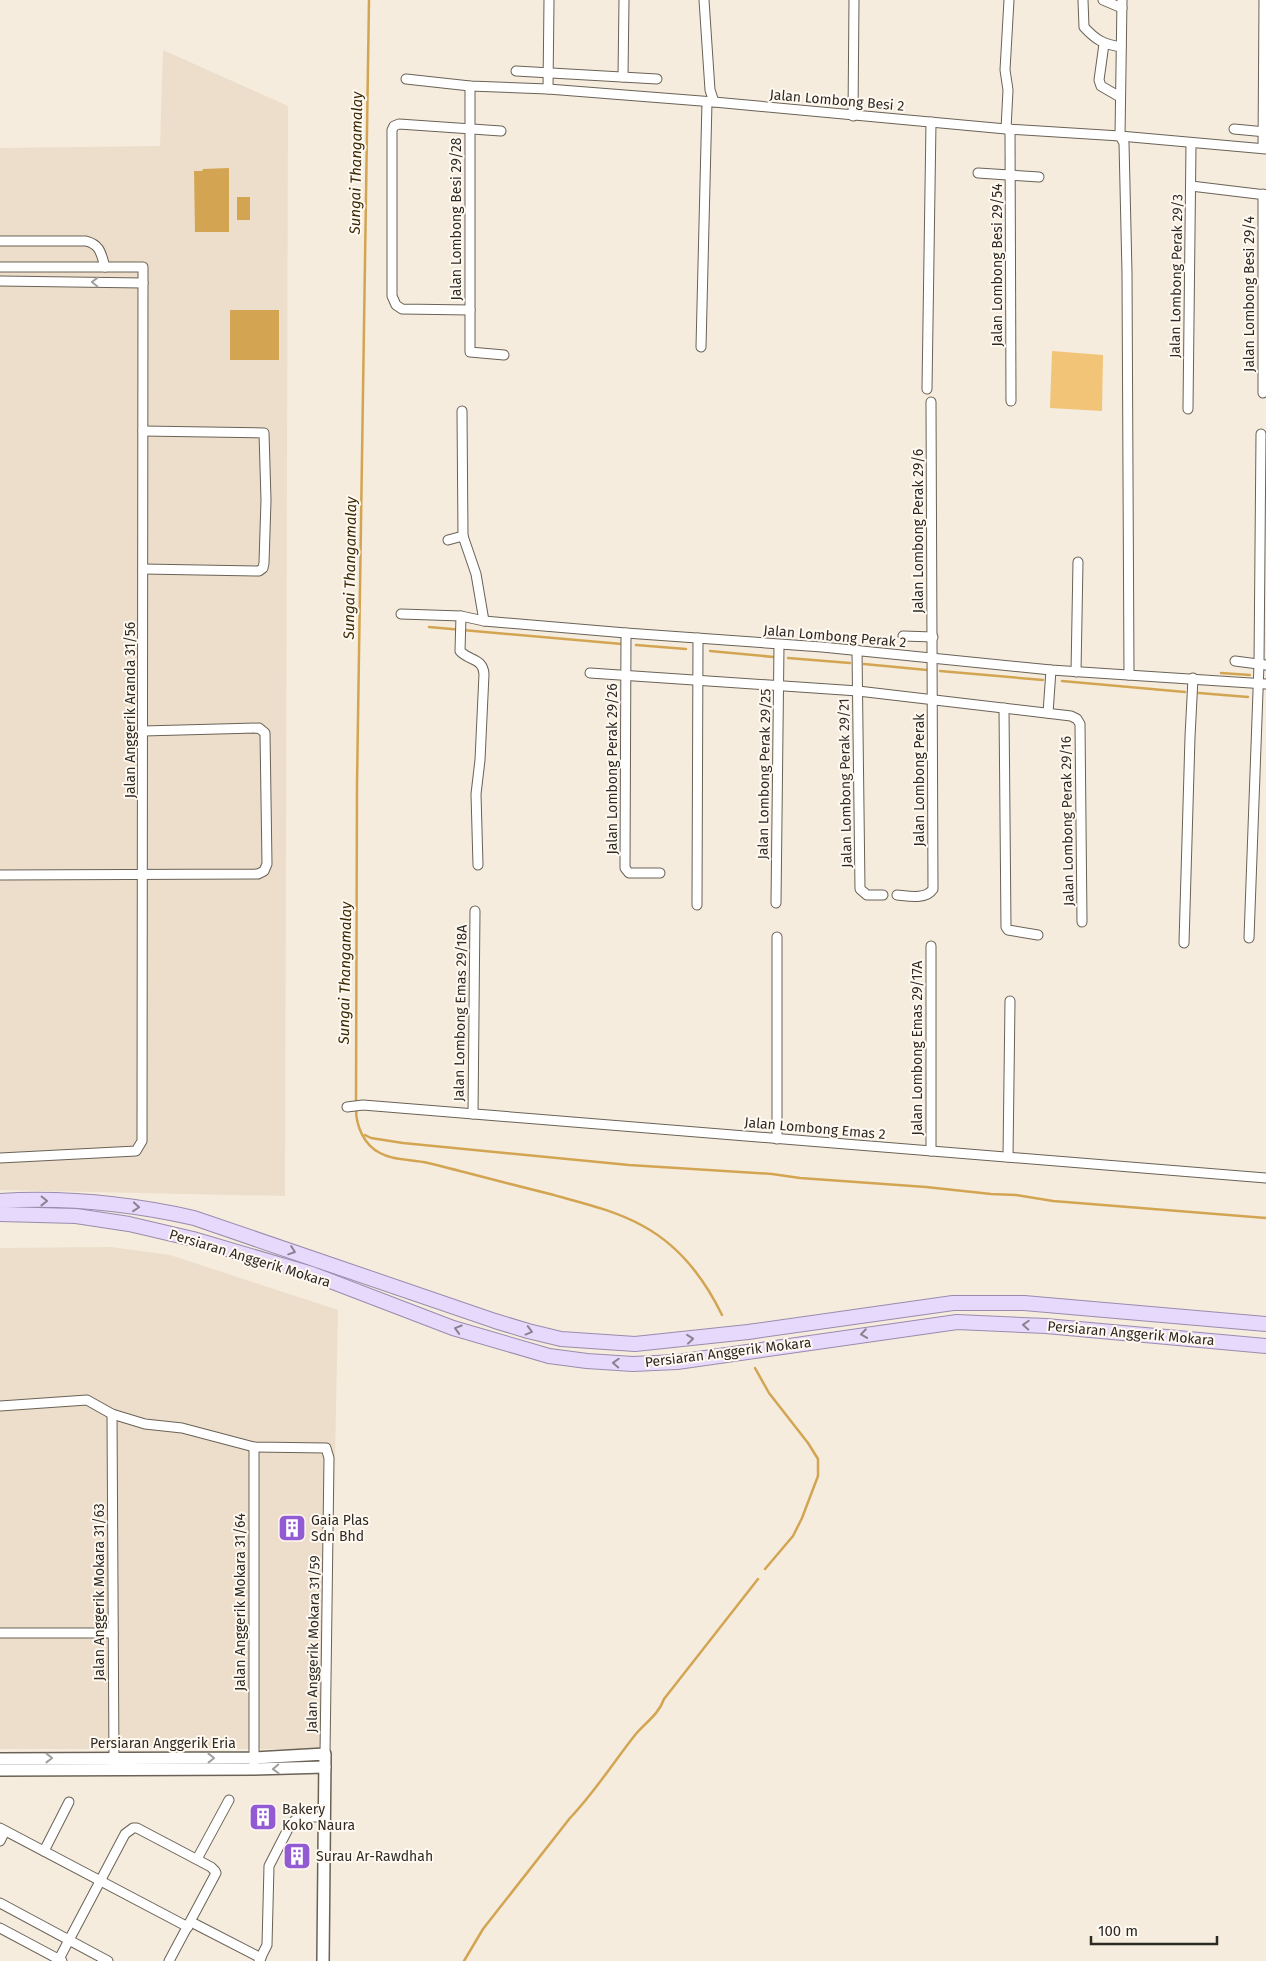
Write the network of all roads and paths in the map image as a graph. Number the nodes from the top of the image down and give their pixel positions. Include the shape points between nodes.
1 (549, 0) edge
2 (624, 0) edge
3 (704, 0) edge
4 (854, 0) edge
5 (1009, 0) edge
6 (1082, 0) edge
7 (1103, 0) edge
8 (1264, 0) edge
9 (1122, 4) edge
10 (1104, 44) junction
11 (1121, 47) junction
12 (516, 71) dead end
13 (548, 73) junction
14 (623, 77) junction
15 (406, 79) dead end
16 (657, 80) dead end
17 (470, 86) junction
18 (548, 89) junction
19 (1120, 97) junction
20 (711, 102) junction
21 (853, 116) junction
22 (931, 122) junction
23 (470, 129) junction
24 (1008, 129) junction
25 (1234, 129) dead end
26 (501, 131) dead end
27 (1264, 132) edge
28 (1120, 136) junction
29 (1191, 144) junction
30 (1264, 149) edge
31 (978, 173) dead end
32 (1010, 175) junction
33 (1039, 177) dead end
34 (1191, 186) junction
35 (1264, 195) edge
36 (0, 241) edge
37 (0, 267) edge
38 (105, 267) junction
39 (0, 281) edge
40 (143, 283) junction
41 (470, 310) junction
42 (701, 347) dead end
43 (504, 355) dead end
44 (927, 389) dead end
45 (1263, 394) dead end
46 (1011, 401) dead end
47 (931, 402) dead end
48 (1188, 410) dead end
49 (462, 411) dead end
50 (144, 431) junction
51 (1261, 434) dead end
52 (464, 536) junction
53 (448, 540) dead end
54 (1078, 562) dead end
55 (143, 569) junction
56 (401, 614) dead end
57 (461, 620) junction
58 (484, 621) junction
59 (626, 633) junction
60 (903, 636) dead end
61 (933, 637) junction
62 (698, 638) junction
63 (779, 645) junction
64 (857, 650) junction
65 (933, 660) junction
66 (1235, 662) dead end
67 (1263, 665) edge
68 (1051, 670) junction
69 (1076, 672) junction
70 (590, 674) dead end
71 (1129, 675) junction
72 (626, 676) junction
73 (1193, 678) junction
74 (698, 681) junction
75 (1262, 684) edge
76 (778, 686) junction
77 (858, 691) junction
78 (932, 700) junction
79 (1004, 708) junction
80 (1048, 713) junction
81 (143, 730) junction
82 (478, 865) dead end
83 (660, 873) dead end
84 (0, 875) edge
85 (143, 875) junction
86 (884, 895) dead end
87 (897, 896) dead end
88 (776, 903) dead end
89 (697, 905) dead end
90 (475, 911) dead end
91 (1082, 922) dead end
92 (1038, 935) dead end
93 (777, 937) dead end
94 (1249, 938) dead end
95 (1184, 943) dead end
96 (931, 946) dead end
97 (1010, 1001) dead end
98 (347, 1107) dead end
99 (473, 1114) junction
100 (776, 1139) junction
101 (931, 1151) junction
102 (0, 1158) edge
103 (1008, 1158) junction
104 (1266, 1178) edge
105 (0, 1201) edge
106 (0, 1214) edge
107 (1266, 1324) edge
108 (1266, 1346) edge
109 (0, 1406) edge
110 (112, 1414) junction
111 (254, 1447) junction
112 (0, 1633) edge
113 (113, 1633) junction
114 (325, 1754) junction
115 (114, 1758) junction
116 (0, 1759) edge
117 (254, 1764) junction
118 (325, 1767) junction
119 (0, 1770) edge
120 (114, 1770) junction
121 (229, 1800) dead end
122 (69, 1802) dead end
123 (324, 1817) junction
124 (3, 1830) edge
125 (0, 1841) edge
126 (44, 1851) junction
127 (197, 1859) junction
128 (100, 1882) junction
129 (0, 1903) edge
130 (192, 1926) junction
131 (0, 1928) edge
132 (70, 1940) junction
133 (260, 1959) edge
134 (61, 1960) edge
135 (108, 1961) edge
136 (169, 1961) edge
137 (323, 1961) edge

1 - 13 street
2 - 14 street
3 - 20 street
4 - 21 street
5 - 24 street, Jalan Lombong Besi 29/54 via 1005,70
6 - 10 street via 1084,27
7 - 9 street
8 - 27 street
9 - 11 street
10 - 11 street
10 - 19 street via 1099,80 1101,86
11 - 19 street
12 - 13 street
13 - 14 street
13 - 18 street
14 - 16 street
15 - 17 street, Jalan Lombong Besi 2
17 - 18 street, Jalan Lombong Besi 2
17 - 23 street, Jalan Lombong Besi 29/28
18 - 20 street, Jalan Lombong Besi 2
19 - 28 street
20 - 21 street, Jalan Lombong Besi 2
20 - 42 street
21 - 22 street, Jalan Lombong Besi 2
22 - 24 street, Jalan Lombong Besi 2
22 - 44 street
23 - 26 street
23 - 41 street, Jalan Lombong Besi 29/28
23 - 41 street via 399,124 392,130 392,296 396,305 402,308
24 - 28 street, Jalan Lombong Besi 2
24 - 32 street, Jalan Lombong Besi 29/54
25 - 27 street
27 - 30 street
28 - 29 street, Jalan Lombong Besi 2
28 - 71 street via 1124,143 1127,263
29 - 30 street, Jalan Lombong Besi 2
29 - 34 street, Jalan Lombong Perak 29/3
31 - 32 street
32 - 33 street
32 - 46 street, Jalan Lombong Besi 29/54
34 - 35 street
34 - 48 street, Jalan Lombong Perak 29/3
35 - 45 street, Jalan Lombong Besi 29/4
36 - 38 street via 86,241 100,248
37 - 38 street
38 - 40 street, Jalan Anggerik Aranda 31/56 via 143,267
40 -> 39 street
40 - 50 street, Jalan Anggerik Aranda 31/56
41 - 43 street, Jalan Lombong Besi 29/28 via 470,352
47 - 61 street, Jalan Lombong Perak 29/6
49 - 52 street
50 - 55 street, Jalan Anggerik Aranda 31/56
50 - 55 street via 264,433 266,500 264,563 259,571
51 - 67 street
52 - 53 street
52 - 58 street via 476,574
54 - 69 street
55 - 81 street, Jalan Anggerik Aranda 31/56
56 - 57 street, Jalan Lombong Perak 2
57 - 58 street, Jalan Lombong Perak 2
57 - 82 street via 460,651 464,656 475,658 484,668 476,794
58 - 59 street, Jalan Lombong Perak 2
59 - 62 street, Jalan Lombong Perak 2
59 - 72 street, Jalan Lombong Perak 29/26
60 - 61 street
61 - 65 street, Jalan Lombong Perak 29/6
62 - 63 street, Jalan Lombong Perak 2
62 - 74 street
63 - 64 street, Jalan Lombong Perak 2
63 - 76 street, Jalan Lombong Perak 29/25
64 - 65 street, Jalan Lombong Perak 2
64 - 77 street, Jalan Lombong Perak 29/21
65 - 68 street, Jalan Lombong Perak 2
65 - 78 street, Jalan Lombong Perak
66 - 67 street
67 - 75 street
68 - 69 street, Jalan Lombong Perak 2
68 - 80 street
69 - 71 street, Jalan Lombong Perak 2
70 - 72 street
71 - 73 street, Jalan Lombong Perak 2
72 - 74 street
72 - 83 street, Jalan Lombong Perak 29/26 via 624,868 629,873
73 - 75 street, Jalan Lombong Perak 2
73 - 95 street
74 - 76 street, Jalan Lombong Perak 29/16
74 - 89 street
75 - 94 street
76 - 77 street, Jalan Lombong Perak 29/16
76 - 88 street, Jalan Lombong Perak 29/25
77 - 78 street, Jalan Lombong Perak 29/16
77 - 86 street, Jalan Lombong Perak 29/21 via 860,889 866,895
78 - 79 street, Jalan Lombong Perak 29/16
78 - 87 street, Jalan Lombong Perak via 933,888 924,896
79 - 80 street, Jalan Lombong Perak 29/16
79 - 92 street via 1006,927
80 - 91 street, Jalan Lombong Perak 29/16 via 1071,716 1080,724
81 - 85 street, Jalan Anggerik Aranda 31/56
81 - 85 street via 263,730 266,829 264,872
84 - 85 street
85 - 102 street, Jalan Anggerik Aranda 31/56 via 142,1141 136,1151
90 - 99 street, Jalan Lombong Emas 29/18A
93 - 100 street
96 - 101 street, Jalan Lombong Emas 29/17A
97 - 103 street
98 - 99 street, Jalan Lombong Emas 2 via 363,1105
99 - 100 street, Jalan Lombong Emas 2
100 - 101 street, Jalan Lombong Emas 2
101 - 103 street, Jalan Lombong Emas 2
103 - 104 street, Jalan Lombong Emas 2
105 -> 107 main road, Persiaran Anggerik Mokara via 60,1201 145,1208 194,1218 494,1321 561,1339 635,1344 953,1303 1002,1302
108 -> 106 main road, Persiaran Anggerik Mokara via 1046,1326 956,1322 677,1362 587,1361 549,1356 453,1328 312,1274 170,1233 76,1216
109 - 110 street, Jalan Anggerik Mokara 31/59 via 87,1400
110 - 111 street, Jalan Anggerik Mokara 31/59
110 - 113 street, Jalan Anggerik Mokara 31/63
111 - 114 street, Jalan Anggerik Mokara 31/59 via 320,1447 326,1448 328,1454
111 - 117 street, Jalan Anggerik Mokara 31/64
112 - 113 street
113 - 115 street, Jalan Anggerik Mokara 31/63
114 - 117 street, Persiaran Anggerik Eria
114 - 118 street
116 -> 115 street, Persiaran Anggerik Eria
115 -> 117 street, Persiaran Anggerik Eria
115 - 120 street, Jalan Anggerik Mokara 31/63
118 -> 117 street, Persiaran Anggerik Eria
117 - 120 street, Persiaran Anggerik Eria
118 - 123 street
119 - 120 street, Persiaran Anggerik Eria
121 - 127 street
122 - 126 street
123 - 133 street via 295,1820 269,1866 268,1936
123 - 137 street
124 - 125 street
124 - 126 street
126 - 128 street
127 - 128 street via 133,1828 125,1834
127 - 130 street via 216,1873
128 - 130 street
128 - 132 street
129 - 132 street
130 - 133 street
130 - 136 street
131 - 134 street
132 - 134 street
132 - 135 street

